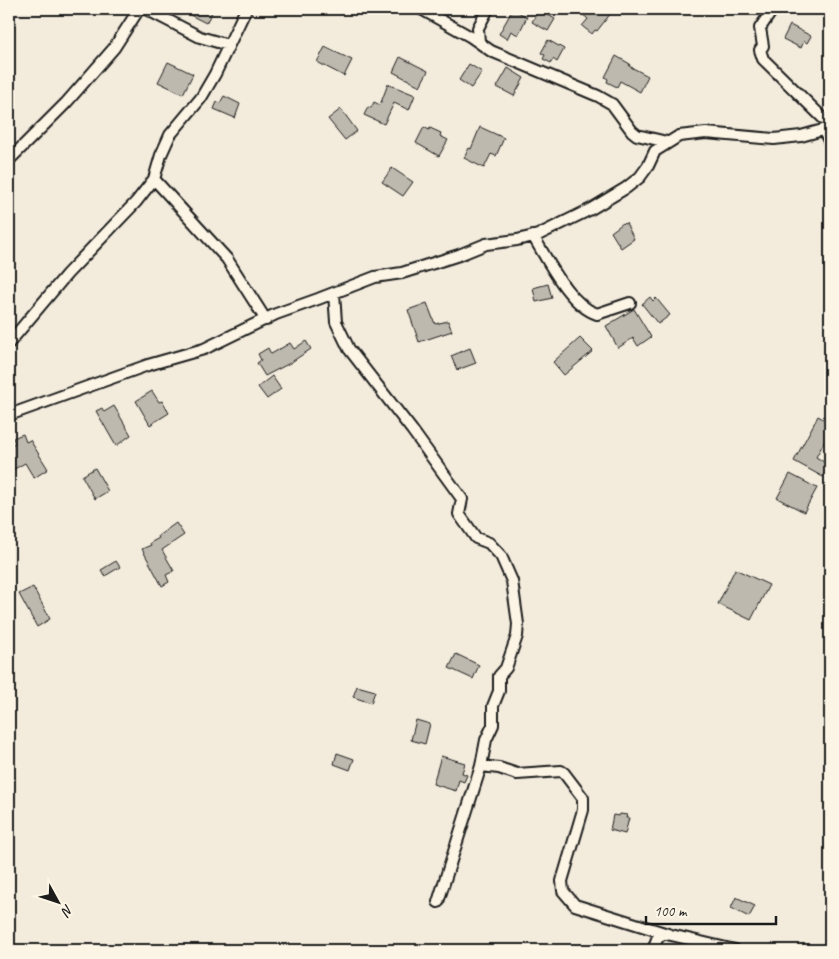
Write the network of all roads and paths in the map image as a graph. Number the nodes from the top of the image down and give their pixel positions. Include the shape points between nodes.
1 (139, 9) edge
2 (146, 9) edge
3 (246, 9) edge
4 (421, 9) edge
5 (488, 9) edge
6 (773, 9) edge
7 (478, 28) junction
8 (464, 33) junction
9 (479, 42) junction
10 (228, 45) junction
11 (827, 121) edge
12 (826, 130) edge
13 (667, 142) junction
14 (830, 148) edge
15 (10, 157) edge
16 (154, 179) junction
17 (533, 236) junction
18 (334, 293) junction
19 (630, 304) dead end
20 (266, 320) junction
21 (9, 343) edge
22 (9, 415) edge
23 (481, 766) junction
24 (438, 902) dead end
25 (663, 933) junction
26 (653, 950) edge
27 (735, 950) edge

1 - 15 street via 114,48 66,104
2 - 10 street via 200,37
3 - 10 street
4 - 8 street
5 - 7 street
6 - 11 street via 760,28 763,59
7 - 8 street
7 - 9 street
8 - 9 street
9 - 13 street via 492,51 598,96 612,104 632,131
10 - 16 street via 200,98 170,135
11 - 12 street
12 - 13 street via 774,139 706,133 679,136
12 - 14 lane
13 - 17 street via 655,151 640,177 626,188 591,209
16 - 20 street via 227,259
16 - 21 street
17 - 18 street via 486,244 402,272 375,277
17 - 19 street via 568,292 592,312 597,314
18 - 20 street
18 - 23 street via 336,322 349,349 462,499 459,514 476,538 489,542 501,556 512,581 517,636 506,668 499,676 493,725 486,740
20 - 22 street via 204,349 148,365
23 - 24 street
23 - 25 street via 517,774 564,773 584,802 562,881 563,891 575,905
25 - 26 street
25 - 27 street

